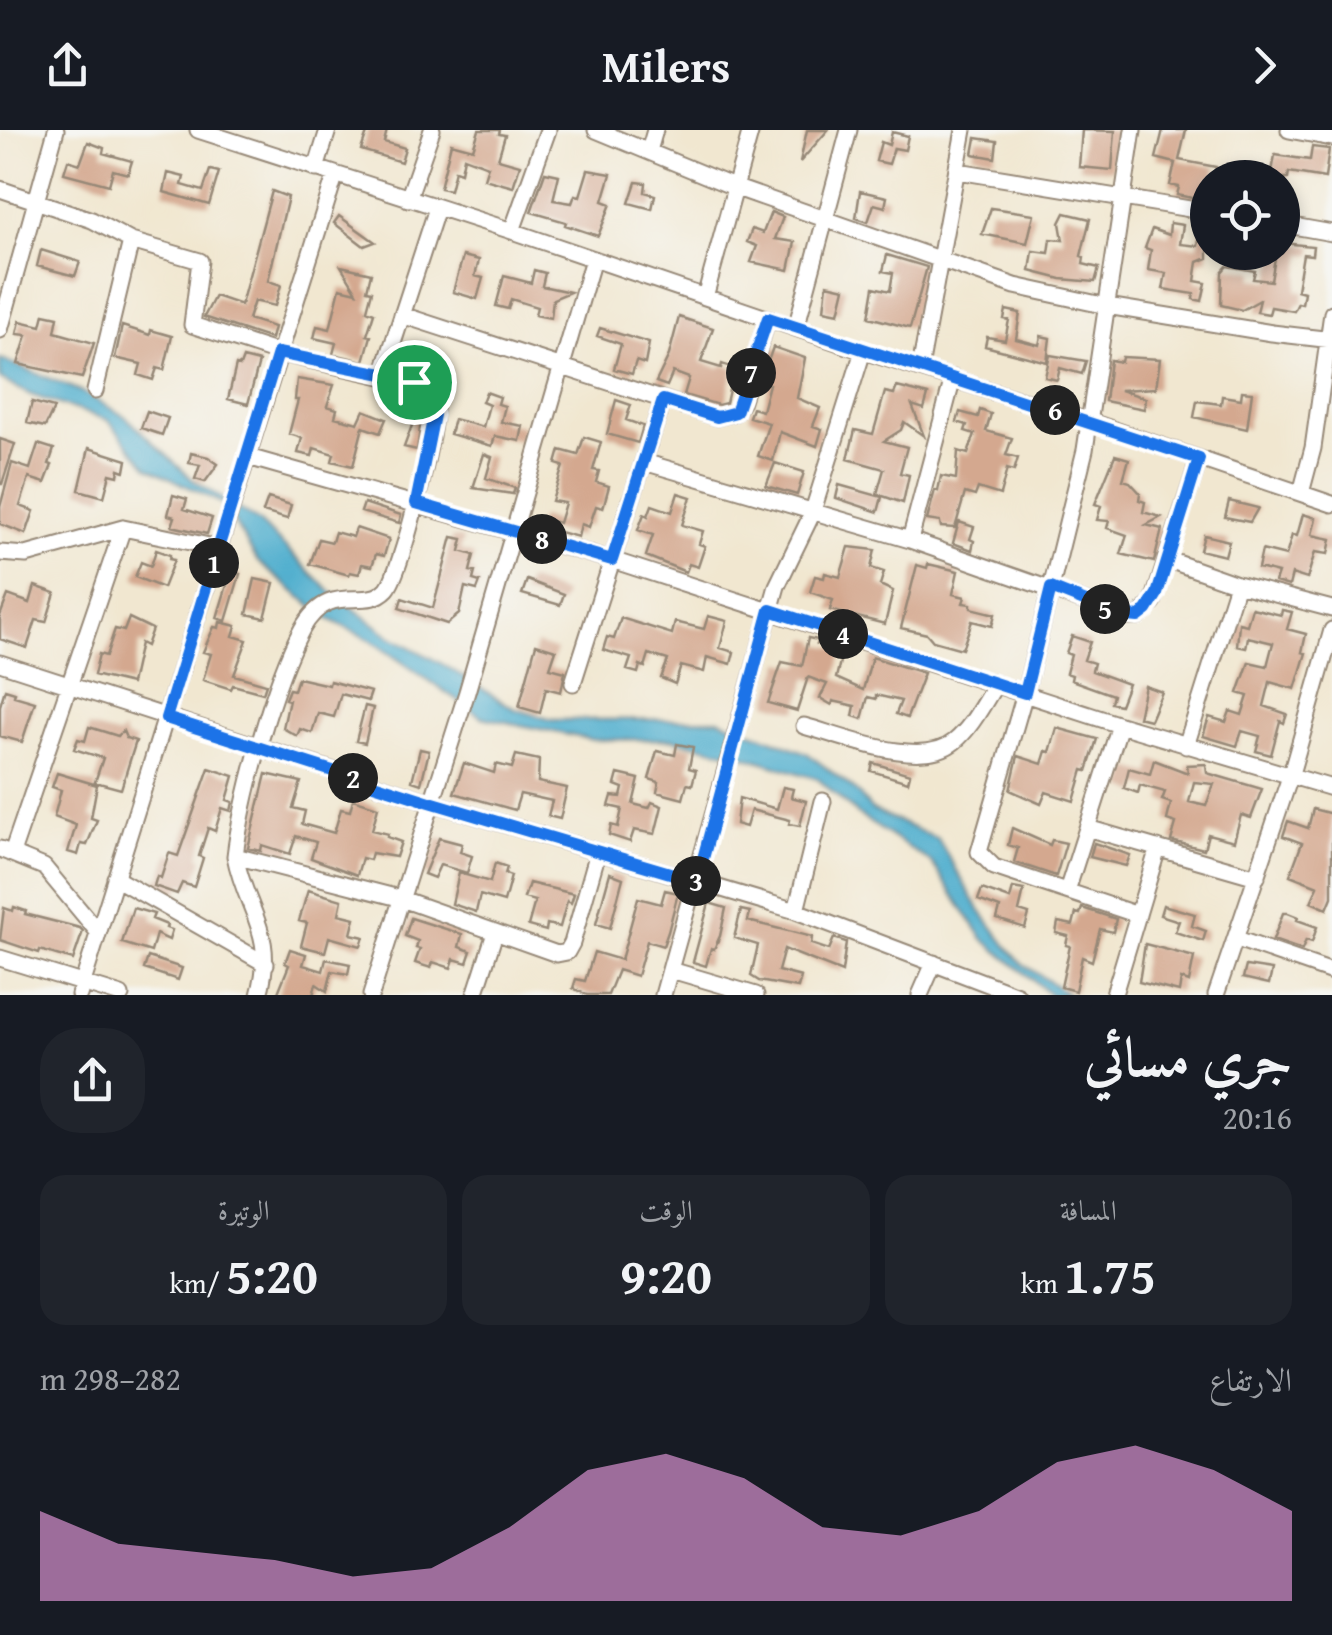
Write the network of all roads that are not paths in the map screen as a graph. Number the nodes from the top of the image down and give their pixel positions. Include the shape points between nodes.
1 (56, 130) edge
2 (198, 130) edge
3 (328, 130) edge
4 (432, 130) edge
5 (548, 130) edge
6 (596, 130) edge
7 (655, 130) edge
8 (751, 130) edge
9 (849, 130) edge
10 (964, 130) edge
11 (1133, 130) edge
12 (1289, 130) edge
13 (1332, 138) edge
14 (649, 151) junction
15 (316, 169) junction
16 (958, 171) junction
17 (336, 176) junction
18 (734, 187) junction
19 (0, 189) edge
20 (1123, 197) junction
21 (408, 199) junction
22 (36, 200) junction
23 (437, 208) junction
24 (1190, 209) edge
25 (823, 218) junction
26 (1300, 227) edge
27 (512, 232) junction
28 (1332, 232) edge
29 (130, 241) junction
30 (592, 258) junction
31 (939, 258) junction
32 (706, 298) junction
33 (1106, 306) junction
34 (1332, 313) edge
35 (402, 315) junction
36 (768, 318) junction
37 (796, 328) junction
38 (0, 330) edge
39 (1330, 339) edge
40 (863, 351) junction
41 (278, 353) junction
42 (563, 368) junction
43 (920, 368) junction
44 (383, 374) junction
45 (952, 378) junction
46 (96, 391) dead end
47 (663, 400) junction
48 (1091, 422) junction
49 (1313, 448) junction
50 (1332, 452) edge
51 (248, 457) junction
52 (1199, 459) junction
53 (644, 462) junction
54 (1301, 493) junction
55 (416, 503) junction
56 (1332, 504) edge
57 (812, 514) junction
58 (123, 528) junction
59 (515, 531) junction
60 (910, 540) junction
61 (219, 548) junction
62 (0, 554) edge
63 (612, 560) junction
64 (1166, 560) junction
65 (1236, 584) junction
66 (1051, 588) junction
67 (1332, 609) edge
68 (770, 610) junction
69 (1332, 630) edge
70 (0, 662) edge
71 (1324, 682) edge
72 (573, 683) dead end
73 (996, 684) junction
74 (68, 685) junction
75 (1025, 693) junction
76 (166, 718) junction
77 (1120, 725) junction
78 (804, 726) dead end
79 (1186, 746) junction
80 (260, 748) junction
81 (1291, 774) junction
82 (1332, 788) edge
83 (430, 802) junction
84 (823, 802) dead end
85 (1087, 828) junction
86 (1158, 848) junction
87 (6, 851) edge
88 (598, 852) junction
89 (234, 856) junction
90 (1257, 877) junction
91 (115, 878) junction
92 (697, 881) junction
93 (1068, 891) junction
94 (399, 898) junction
95 (796, 912) junction
96 (1138, 915) junction
97 (98, 932) junction
98 (495, 934) junction
99 (1238, 938) junction
100 (0, 958) edge
101 (934, 963) junction
102 (266, 964) junction
103 (670, 970) junction
104 (1332, 970) edge
105 (81, 989) edge
106 (479, 994) edge
107 (1114, 994) edge
108 (121, 995) edge
109 (259, 995) edge
110 (371, 995) edge
111 (663, 995) edge
112 (756, 995) edge
113 (920, 995) edge
114 (1018, 995) edge
115 (1216, 995) edge

1 - 22 street
2 - 15 street
3 - 15 street
4 - 21 street
5 - 27 street
6 - 14 street
7 - 14 street
8 - 18 street
9 - 25 street
10 - 16 street
11 - 20 street
12 - 13 street
14 - 18 street
15 - 17 street
16 - 20 street
16 - 31 street
17 - 21 street
17 - 41 street
18 - 25 street
18 - 32 street
19 - 22 street
20 - 24 street
20 - 33 street
21 - 23 street
22 - 29 street
22 - 38 street
23 - 27 street
23 - 35 street
25 - 31 street
25 - 37 street
26 - 28 street
27 - 30 street
29 - 41 street via 200,260 192,325
29 - 46 street
30 - 32 street
30 - 42 street
31 - 33 street via 1015,286
31 - 43 street
32 - 36 street
33 - 39 street
33 - 48 street
34 - 39 street
35 - 42 street
35 - 44 street
36 - 37 street
36 - 47 street via 736,412 717,417
37 - 40 street
39 - 49 street
40 - 43 street
40 - 57 street
41 - 44 street
41 - 51 street
42 - 47 street
42 - 59 street
43 - 45 street
44 - 55 street via 424,387 433,405
45 - 48 street
45 - 60 street
47 - 53 street
48 - 52 street
48 - 66 street
49 - 50 street
49 - 54 street
51 - 55 street
51 - 61 street
52 - 54 street
52 - 64 street
53 - 57 street
53 - 63 street
54 - 56 street
55 - 59 street
55 - 80 street via 386,590 326,601 302,630
57 - 60 street
57 - 68 street
58 - 61 street
58 - 62 street via 26,554
58 - 74 street
59 - 63 street
59 - 83 street
60 - 66 street
61 - 76 street
63 - 68 street
63 - 72 street
64 - 65 street
64 - 66 street via 1153,602 1138,617
65 - 67 street
65 - 79 street
66 - 75 street
68 - 73 street
68 - 92 street
69 - 71 street
70 - 74 street
71 - 81 street
73 - 75 street
73 - 78 street via 957,740 936,751 901,752
74 - 76 street
74 - 87 street
75 - 77 street
75 - 93 street via 978,852 994,868
76 - 80 street
76 - 91 street
77 - 79 street
77 - 85 street
79 - 81 street
80 - 83 street
80 - 89 street
81 - 82 street
81 - 90 street
83 - 88 street
83 - 94 street
84 - 95 street
85 - 86 street
85 - 93 street
86 - 90 street
86 - 96 street
87 - 97 street via 44,867
88 - 92 street
88 - 98 street via 567,952
89 - 94 street
89 - 102 street via 262,931
90 - 99 street
91 - 97 street
91 - 102 street
92 - 95 street
92 - 103 street
93 - 96 street
94 - 98 street
94 - 110 street
95 - 101 street
96 - 107 street
97 - 105 street
98 - 106 street
99 - 104 street
99 - 115 street
100 - 105 street
101 - 113 street
101 - 114 street
102 - 109 street
103 - 111 street
103 - 112 street
105 - 108 street

